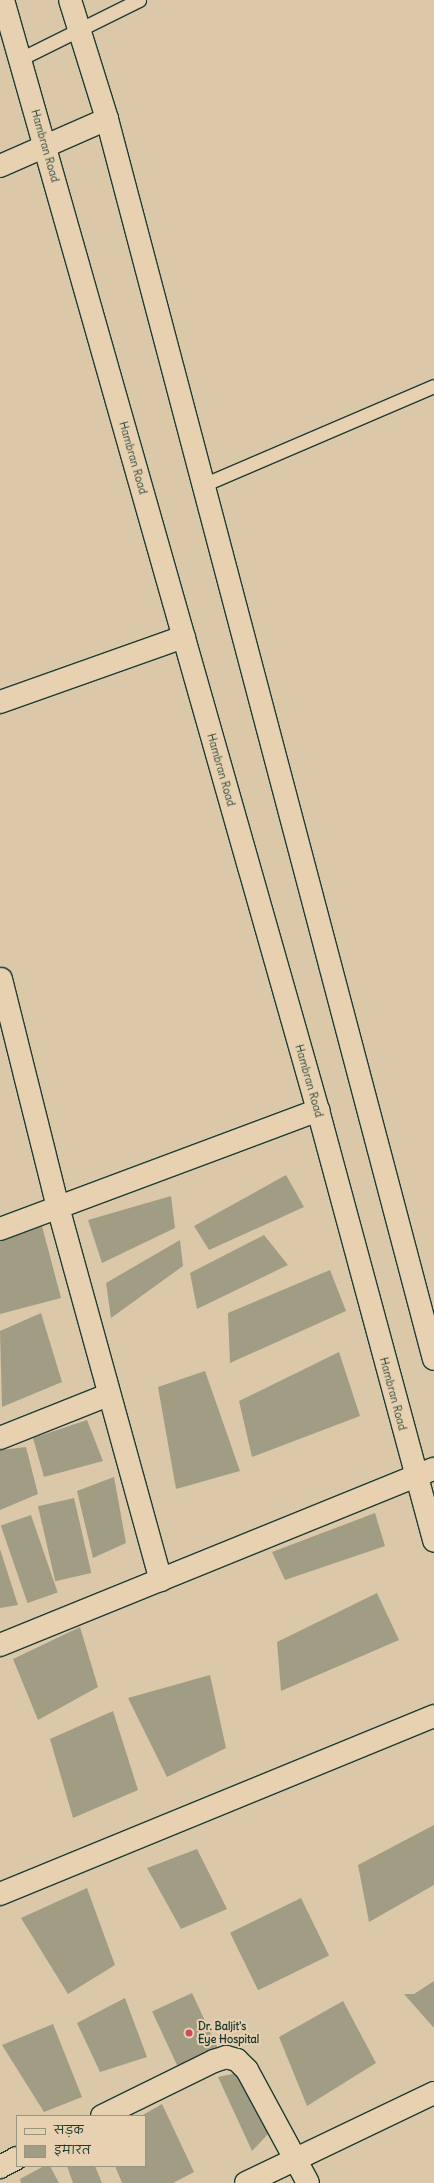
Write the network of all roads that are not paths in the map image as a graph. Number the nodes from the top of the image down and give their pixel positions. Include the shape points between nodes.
1 (3, 0) edge
2 (70, 0) edge
3 (140, 0) edge
4 (78, 29) junction
5 (20, 59) junction
6 (107, 119) junction
7 (45, 146) junction
8 (0, 166) edge
9 (434, 386) edge
10 (203, 486) junction
11 (184, 637) junction
12 (0, 702) edge
13 (0, 978) edge
14 (318, 1110) junction
15 (58, 1207) junction
16 (0, 1230) edge
17 (434, 1358) edge
18 (108, 1395) junction
19 (0, 1438) edge
20 (425, 1473) edge
21 (434, 1541) edge
22 (161, 1580) junction
23 (0, 1645) edge
24 (434, 1716) edge
25 (0, 1894) edge
26 (434, 2092) edge
27 (104, 2115) edge
28 (16, 2159) edge
29 (296, 2159) junction
30 (0, 2167) edge
31 (246, 2183) edge
32 (308, 2183) edge

1 - 5 main road, Hambran Road
2 - 4 main road
3 - 4 lane
4 - 5 lane
4 - 6 main road
5 - 7 main road, Hambran Road
6 - 7 main road
6 - 10 main road
7 - 8 main road
7 - 11 main road, Hambran Road
9 - 10 lane
10 - 17 main road
11 - 12 main road
11 - 14 main road, Hambran Road
13 - 15 main road
14 - 15 main road
14 - 20 main road, Hambran Road
15 - 16 main road
15 - 18 main road
18 - 19 main road
18 - 22 main road
20 - 21 main road, Hambran Road
20 - 22 main road
22 - 23 main road
24 - 25 main road
26 - 29 main road
27 - 29 main road via 226,2057 237,2060 248,2070
28 - 30 main road
29 - 31 main road
29 - 32 main road

